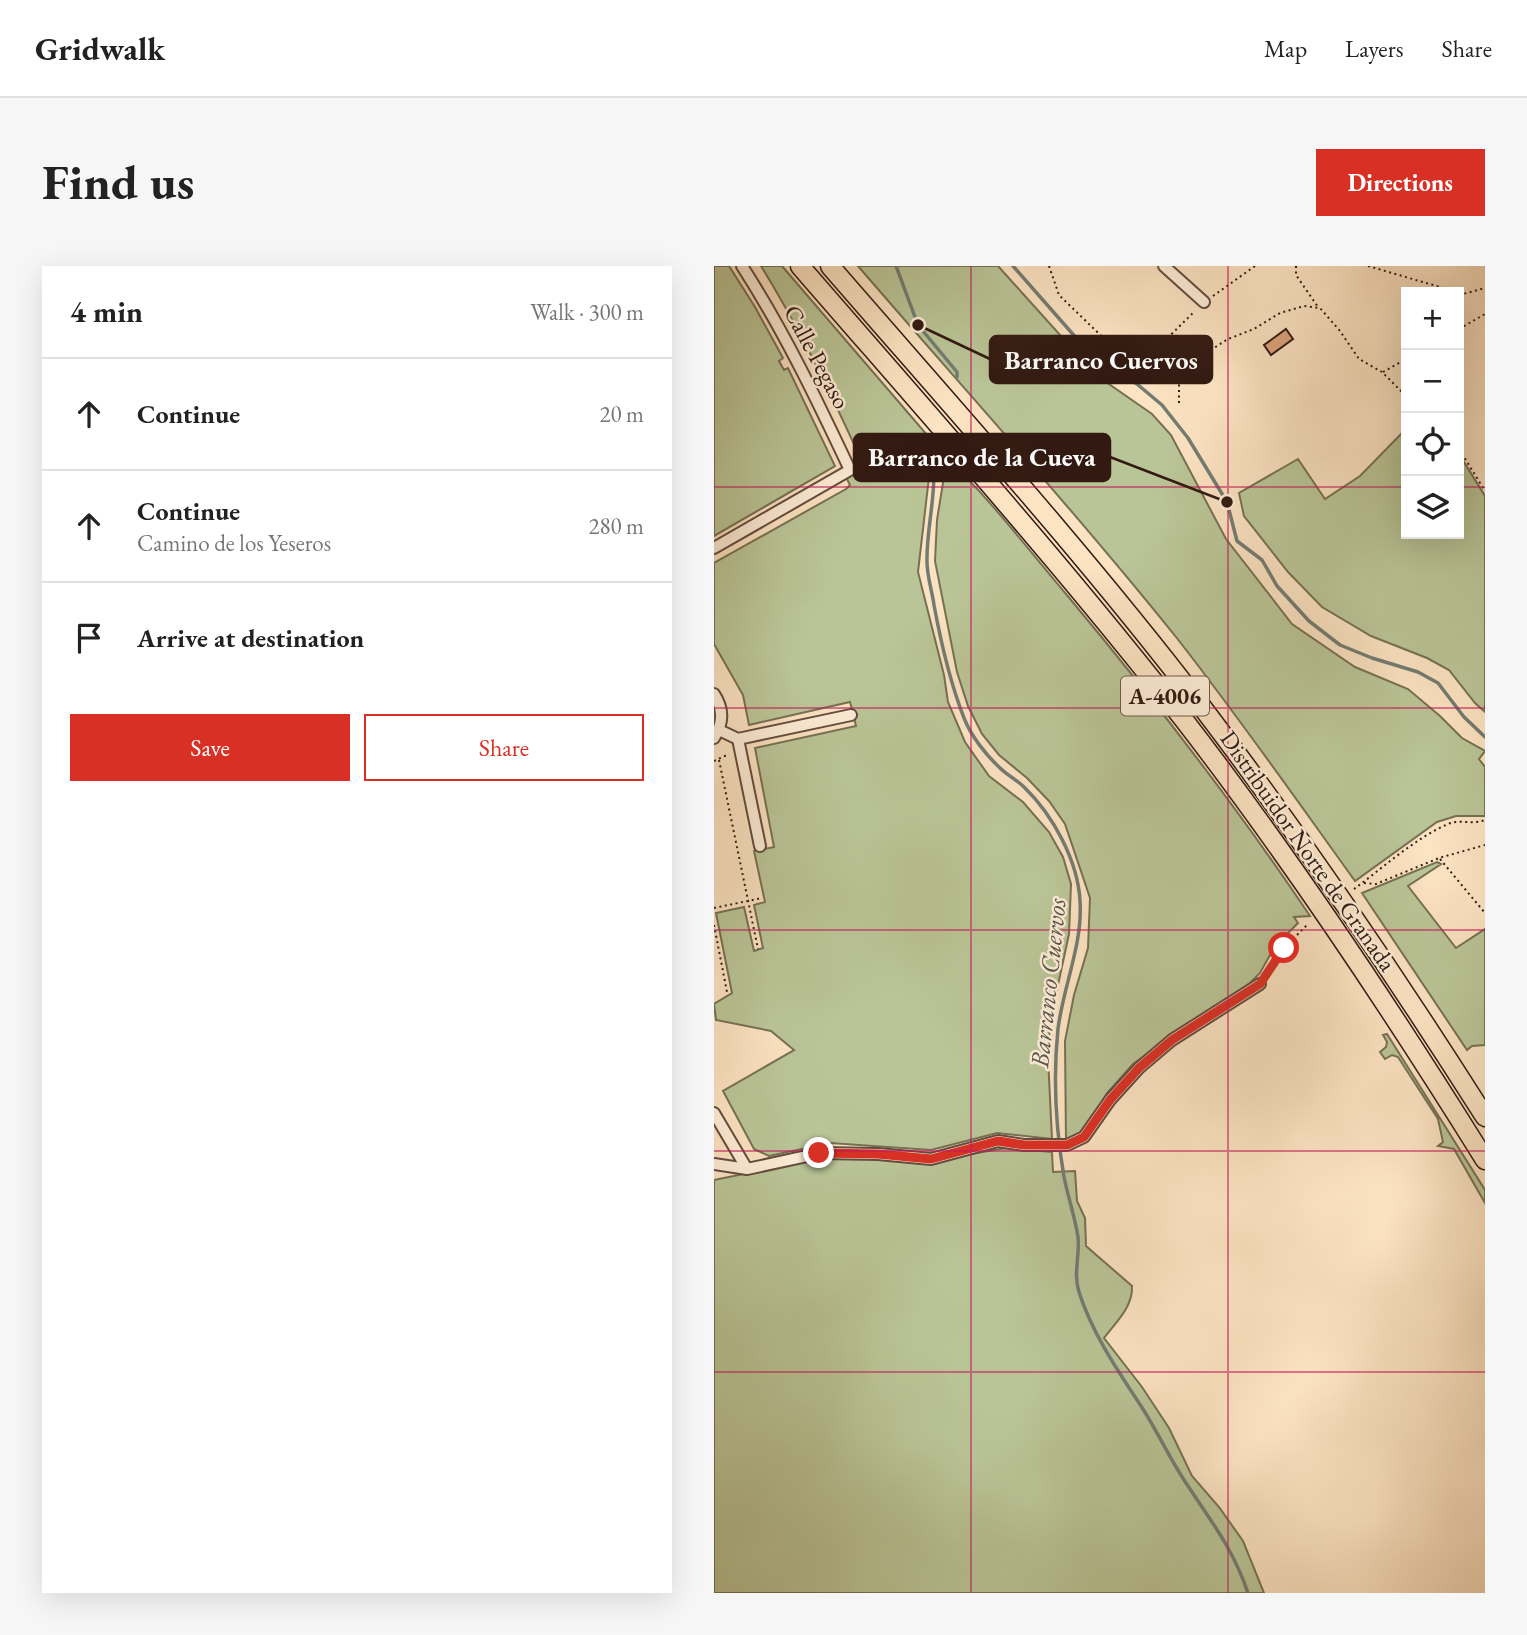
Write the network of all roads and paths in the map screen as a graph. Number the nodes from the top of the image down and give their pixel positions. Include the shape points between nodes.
1 (742, 266) edge
2 (800, 266) edge
3 (830, 266) edge
4 (1049, 266) edge
5 (1164, 266) edge
6 (1255, 266) edge
7 (1296, 266) edge
8 (1368, 266) edge
9 (1438, 287) edge
10 (1485, 288) edge
11 (1464, 294) edge
12 (1203, 302) junction
13 (1320, 309) junction
14 (1485, 314) edge
15 (1464, 326) edge
16 (1206, 353) junction
17 (1401, 362) edge
18 (1140, 365) junction
19 (1382, 372) junction
20 (1401, 391) edge
21 (1179, 403) dead end
22 (1464, 457) edge
23 (1485, 491) edge
24 (714, 548) edge
25 (714, 694) edge
26 (851, 715) dead end
27 (717, 734) edge
28 (738, 740) junction
29 (731, 753) dead end
30 (719, 760) junction
31 (714, 761) edge
32 (1485, 820) edge
33 (1485, 845) edge
34 (760, 846) dead end
35 (1439, 858) junction
36 (1363, 883) junction
37 (1354, 890) dead end
38 (762, 898) dead end
39 (748, 901) junction
40 (714, 908) edge
41 (1485, 913) edge
42 (1308, 924) dead end
43 (714, 925) edge
44 (758, 950) dead end
45 (722, 964) junction
46 (714, 965) edge
47 (1260, 984) joint
48 (727, 992) dead end
49 (714, 1113) edge
50 (1485, 1116) edge
51 (1485, 1160) edge
52 (714, 1164) edge
53 (747, 1170) junction

1 - 24 street, Calle Pegaso via 810,384 850,470
2 - 51 main road, Distribuidor Norte de Granada / A-4006 via 1094,607 1186,722 1296,871
3 - 50 main road, Distribuidor Norte de Granada / A-4006 via 1199,702 1386,963
4 - 18 path via 1059,295 1124,358
5 - 12 street
6 - 12 path
7 - 13 path via 1296,275
8 - 9 path
10 - 11 path
12 - 18 path
13 - 16 path via 1304,306 1280,313
13 - 19 path via 1359,359
14 - 15 path
16 - 18 path
16 - 21 path via 1179,382
17 - 19 path
19 - 20 path
22 - 23 path
25 - 27 street via 721,710
26 - 28 street
27 - 28 street
28 - 34 street
29 - 30 path
30 - 31 path
30 - 39 path
32 - 36 path via 1455,821 1433,831
33 - 35 path
35 - 36 path via 1376,884
35 - 41 path
36 - 37 path
38 - 39 path
39 - 40 path
39 - 44 path
42 - 47 path via 1284,948
43 - 45 path
45 - 46 path
45 - 48 path
47 - 53 street via 1172,1040 1139,1068 1084,1137 1067,1145 998,1141 931,1159 821,1153
49 - 53 street
52 - 53 street

